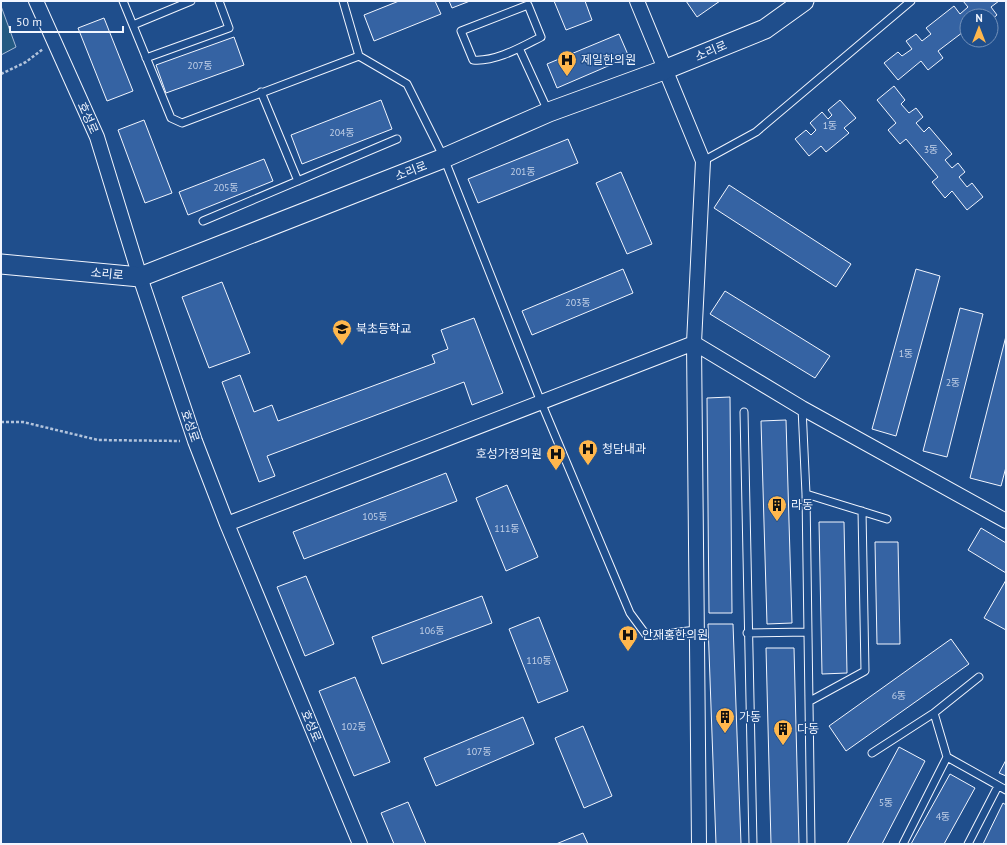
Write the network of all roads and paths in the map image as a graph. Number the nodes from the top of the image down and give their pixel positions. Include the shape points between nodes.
1 (36, 1) edge
2 (123, 1) edge
3 (191, 1) edge
4 (219, 1) edge
5 (343, 1) edge
6 (637, 1) edge
7 (804, 1) edge
8 (912, 1) edge
9 (133, 25) junction
10 (54, 39) junction
11 (519, 48) junction
12 (359, 56) junction
13 (146, 58) junction
14 (664, 70) junction
15 (1, 74) edge
16 (262, 92) junction
17 (549, 112) junction
18 (397, 138) dead end
19 (444, 158) junction
20 (703, 161) junction
21 (298, 181) junction
22 (203, 221) dead end
23 (1, 264) edge
24 (140, 278) junction
25 (694, 344) junction
26 (541, 402) junction
27 (802, 408) junction
28 (744, 412) dead end
29 (1, 422) edge
30 (195, 441) junction
31 (806, 494) junction
32 (862, 511) junction
33 (887, 519) dead end
34 (1006, 521) edge
35 (227, 524) junction
36 (696, 630) junction
37 (808, 632) junction
38 (747, 633) junction
39 (978, 676) dead end
40 (810, 701) junction
41 (934, 712) junction
42 (872, 753) dead end
43 (947, 757) junction
44 (998, 786) junction
45 (1006, 790) edge
46 (360, 844) edge
47 (699, 844) edge
48 (753, 844) edge
49 (811, 844) edge
50 (902, 844) edge
51 (968, 844) edge

1 - 10 street, 호성로
2 - 9 lane
3 - 9 lane
4 - 13 lane via 229,28
5 - 12 lane
6 - 14 street
7 - 14 street, 소리로 via 765,28
8 - 20 lane via 756,132
9 - 13 lane
10 - 15 path via 34,57
10 - 24 street, 호성로 via 97,137
11 - 11 lane via 541,37 528,5 462,31 473,60 484,61
11 - 17 lane
12 - 16 lane
12 - 19 lane via 407,84
13 - 16 lane via 171,118 182,123
14 - 17 street, 소리로
14 - 20 street
16 - 21 lane
17 - 19 street, 소리로
18 - 21 lane
19 - 24 street, 소리로
19 - 26 lane
20 - 25 street
21 - 22 lane
23 - 24 street, 소리로
24 - 30 street, 호성로
25 - 26 street
25 - 27 street
25 - 36 street
26 - 35 street
26 - 36 lane via 630,613 647,636
27 - 31 lane
27 - 34 street
28 - 38 lane
29 - 30 path via 23,422 98,440
30 - 35 street, 호성로
31 - 32 lane
31 - 37 lane
32 - 33 lane
32 - 40 lane via 865,671
35 - 46 street, 호성로
36 - 47 street
37 - 38 lane
37 - 40 lane
38 - 48 lane
39 - 41 lane
40 - 49 lane
41 - 42 lane
41 - 43 lane
43 - 44 lane
43 - 50 lane
44 - 45 lane
44 - 51 lane

